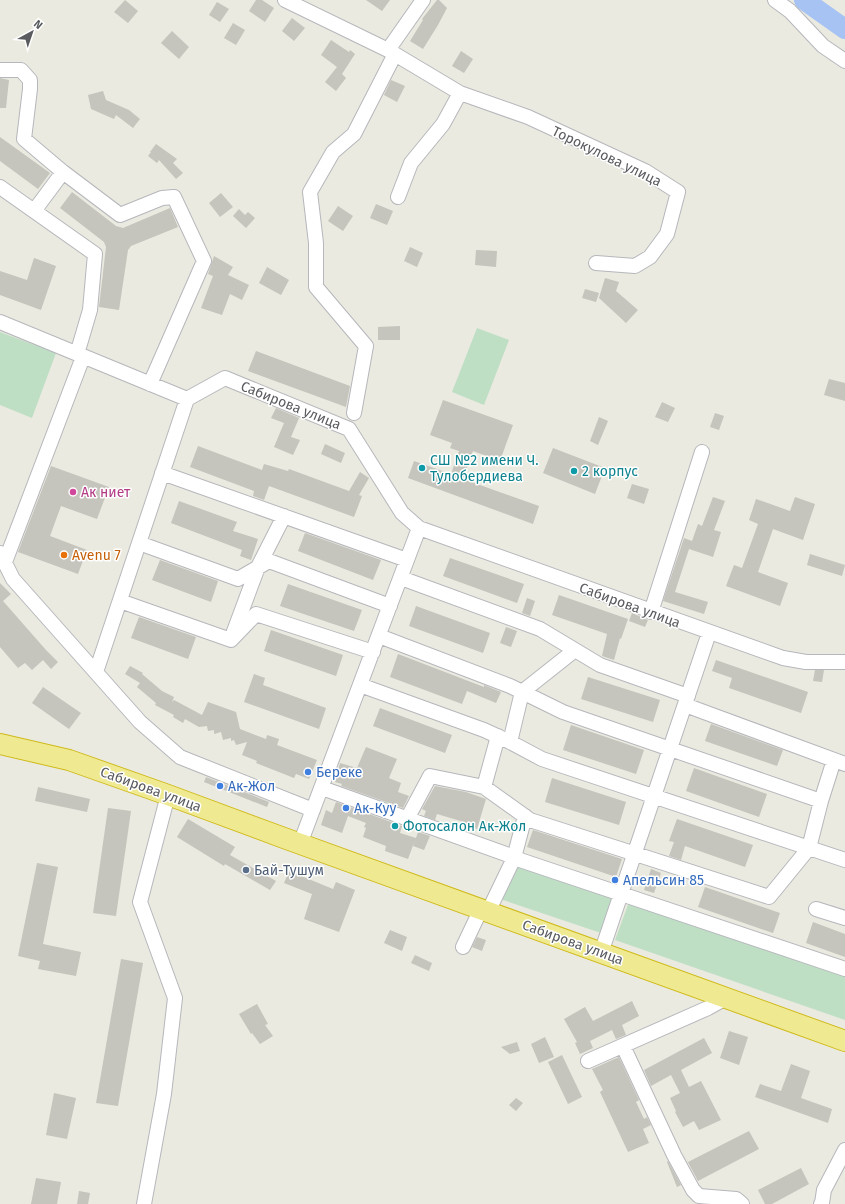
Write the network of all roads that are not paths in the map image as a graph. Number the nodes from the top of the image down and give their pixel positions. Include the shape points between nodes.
1 (285, 0) edge
2 (423, 0) edge
3 (775, 0) edge
4 (391, 52) junction
5 (845, 61) edge
6 (0, 70) edge
7 (460, 93) junction
8 (63, 172) junction
9 (0, 187) edge
10 (398, 197) dead end
11 (34, 211) junction
12 (596, 263) dead end
13 (0, 322) edge
14 (80, 355) junction
15 (150, 384) junction
16 (187, 399) junction
17 (354, 413) dead end
18 (702, 452) dead end
19 (162, 473) junction
20 (284, 516) junction
21 (420, 528) junction
22 (139, 543) junction
23 (2, 557) edge
24 (407, 560) junction
25 (258, 567) junction
26 (401, 578) junction
27 (120, 601) junction
28 (390, 606) junction
29 (651, 612) junction
30 (709, 633) junction
31 (379, 636) junction
32 (231, 640) junction
33 (575, 650) junction
34 (373, 652) junction
35 (845, 662) edge
36 (96, 672) junction
37 (360, 685) junction
38 (522, 692) junction
39 (686, 701) junction
40 (504, 739) junction
41 (0, 744) edge
42 (670, 748) junction
43 (839, 762) edge
44 (484, 787) junction
45 (322, 788) junction
46 (168, 794) junction
47 (654, 796) junction
48 (821, 801) junction
49 (313, 810) junction
50 (525, 816) junction
51 (407, 819) junction
52 (300, 844) junction
53 (809, 848) junction
54 (635, 854) junction
55 (514, 858) junction
56 (845, 860) edge
57 (621, 894) junction
58 (816, 909) dead end
59 (485, 911) junction
60 (845, 918) edge
61 (462, 947) dead end
62 (601, 953) junction
63 (845, 969) edge
64 (726, 998) junction
65 (845, 1041) edge
66 (623, 1046) junction
67 (588, 1061) dead end
68 (845, 1150) edge
69 (144, 1204) edge
70 (742, 1204) edge
71 (821, 1204) edge

1 - 4 street, Торокулова улица
2 - 4 street
3 - 5 street via 790,11 823,46
4 - 7 street, Торокулова улица
4 - 17 street via 354,134 333,152 310,192 316,243 316,287 366,346
6 - 8 street via 21,70 30,80 24,139
7 - 10 street via 444,124 411,163
7 - 12 street, Торокулова улица via 528,117 645,171 678,192 667,234 650,257 635,266
8 - 11 street
8 - 15 street via 120,215 162,198 174,197 204,261
9 - 11 street
11 - 14 street via 95,254 90,310
13 - 14 street
14 - 15 street
14 - 23 street
15 - 16 street
16 - 19 street
16 - 21 street, Сабирова улица via 225,378 349,429 402,513
18 - 29 street
19 - 20 street
19 - 22 street
20 - 24 street
20 - 25 street
21 - 24 street
21 - 29 street, Сабирова улица
22 - 25 street via 238,579
22 - 27 street
23 - 36 street via 13,579
24 - 26 street
25 - 28 street via 269,561
25 - 32 street
26 - 28 street
26 - 33 street via 540,629
27 - 32 street
27 - 36 street
28 - 31 street
29 - 30 street, Сабирова улица
30 - 35 street, Сабирова улица via 783,658 806,662
30 - 39 street
31 - 34 street
31 - 38 street
32 - 34 street via 256,614
33 - 38 street
33 - 39 street via 600,665
34 - 37 street
36 - 49 street via 140,722 180,757
37 - 40 street
37 - 45 street
38 - 40 street
38 - 42 street via 563,712
39 - 42 street
39 - 43 street
40 - 44 street
40 - 47 street via 542,759
41 - 46 highway, Сабирова улица via 69,760
42 - 47 street
42 - 48 street
43 - 48 street
44 - 50 street
44 - 51 street via 430,776
45 - 49 street
45 - 51 street
46 - 52 highway, Сабирова улица
46 - 69 street via 140,902 174,998 164,1094
47 - 53 street
47 - 54 street
48 - 53 street
49 - 52 street
50 - 54 street via 530,820
50 - 55 street
51 - 55 street
52 - 59 highway, Сабирова улица
53 - 54 street via 769,897
53 - 56 street
54 - 57 street
55 - 57 street
55 - 59 street
57 - 62 street
57 - 63 street
58 - 60 street
59 - 61 street
59 - 62 highway, Сабирова улица
62 - 64 highway, Сабирова улица
64 - 65 highway, Сабирова улица
64 - 66 street
66 - 67 street
66 - 70 street via 693,1190 699,1196 736,1199
68 - 71 street via 824,1190

